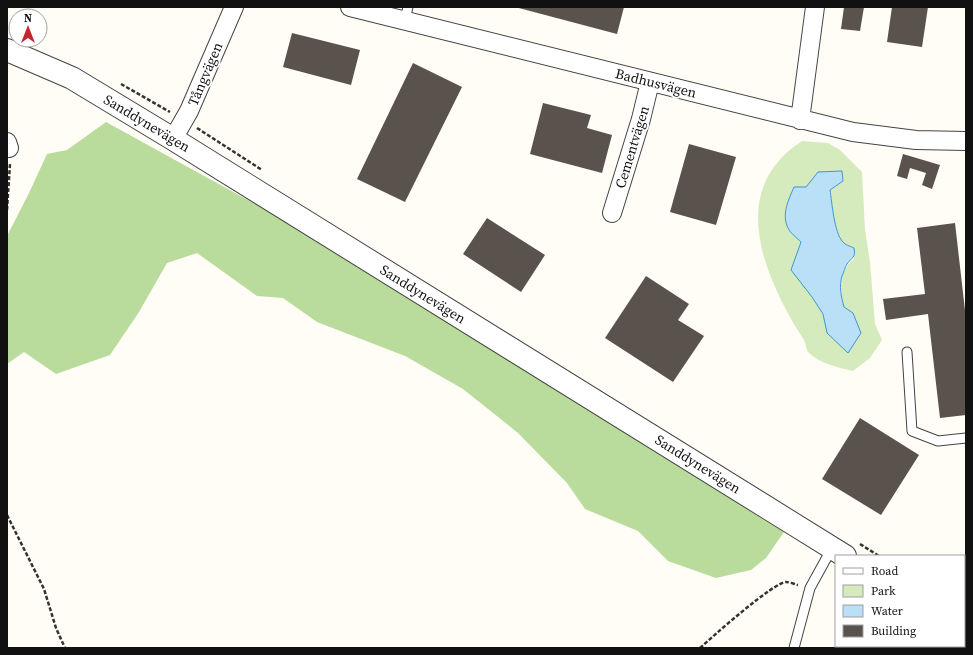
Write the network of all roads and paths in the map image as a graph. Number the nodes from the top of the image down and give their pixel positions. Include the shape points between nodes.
1 (234, 7) edge
2 (350, 7) edge
3 (815, 7) edge
4 (406, 14) edge
5 (7, 50) edge
6 (650, 82) junction
7 (800, 120) junction
8 (173, 139) junction
9 (966, 141) edge
10 (8, 145) edge
11 (7, 210) edge
12 (612, 213) dead end
13 (907, 352) dead end
14 (966, 438) edge
15 (7, 515) edge
16 (839, 552) edge
17 (835, 557) edge
18 (810, 588) junction
19 (65, 648) edge
20 (700, 648) edge
21 (794, 648) edge

1 - 8 street, Tångvägen via 189,111
2 - 4 street, Badhusvägen
3 - 7 street
4 - 6 street, Badhusvägen
5 - 8 street, Sanddynevägen via 72,78
6 - 7 street, Badhusvägen
6 - 12 street, Cementvägen
7 - 9 street, Badhusvägen via 853,132 916,140
8 - 16 street, Sanddynevägen
10 - 11 path via 10,174
13 - 14 lane via 912,431 938,440
15 - 19 path via 41,584
17 - 18 lane, Sanddynevägen
18 - 20 path via 786,582 779,585
18 - 21 lane, Sanddynevägen

